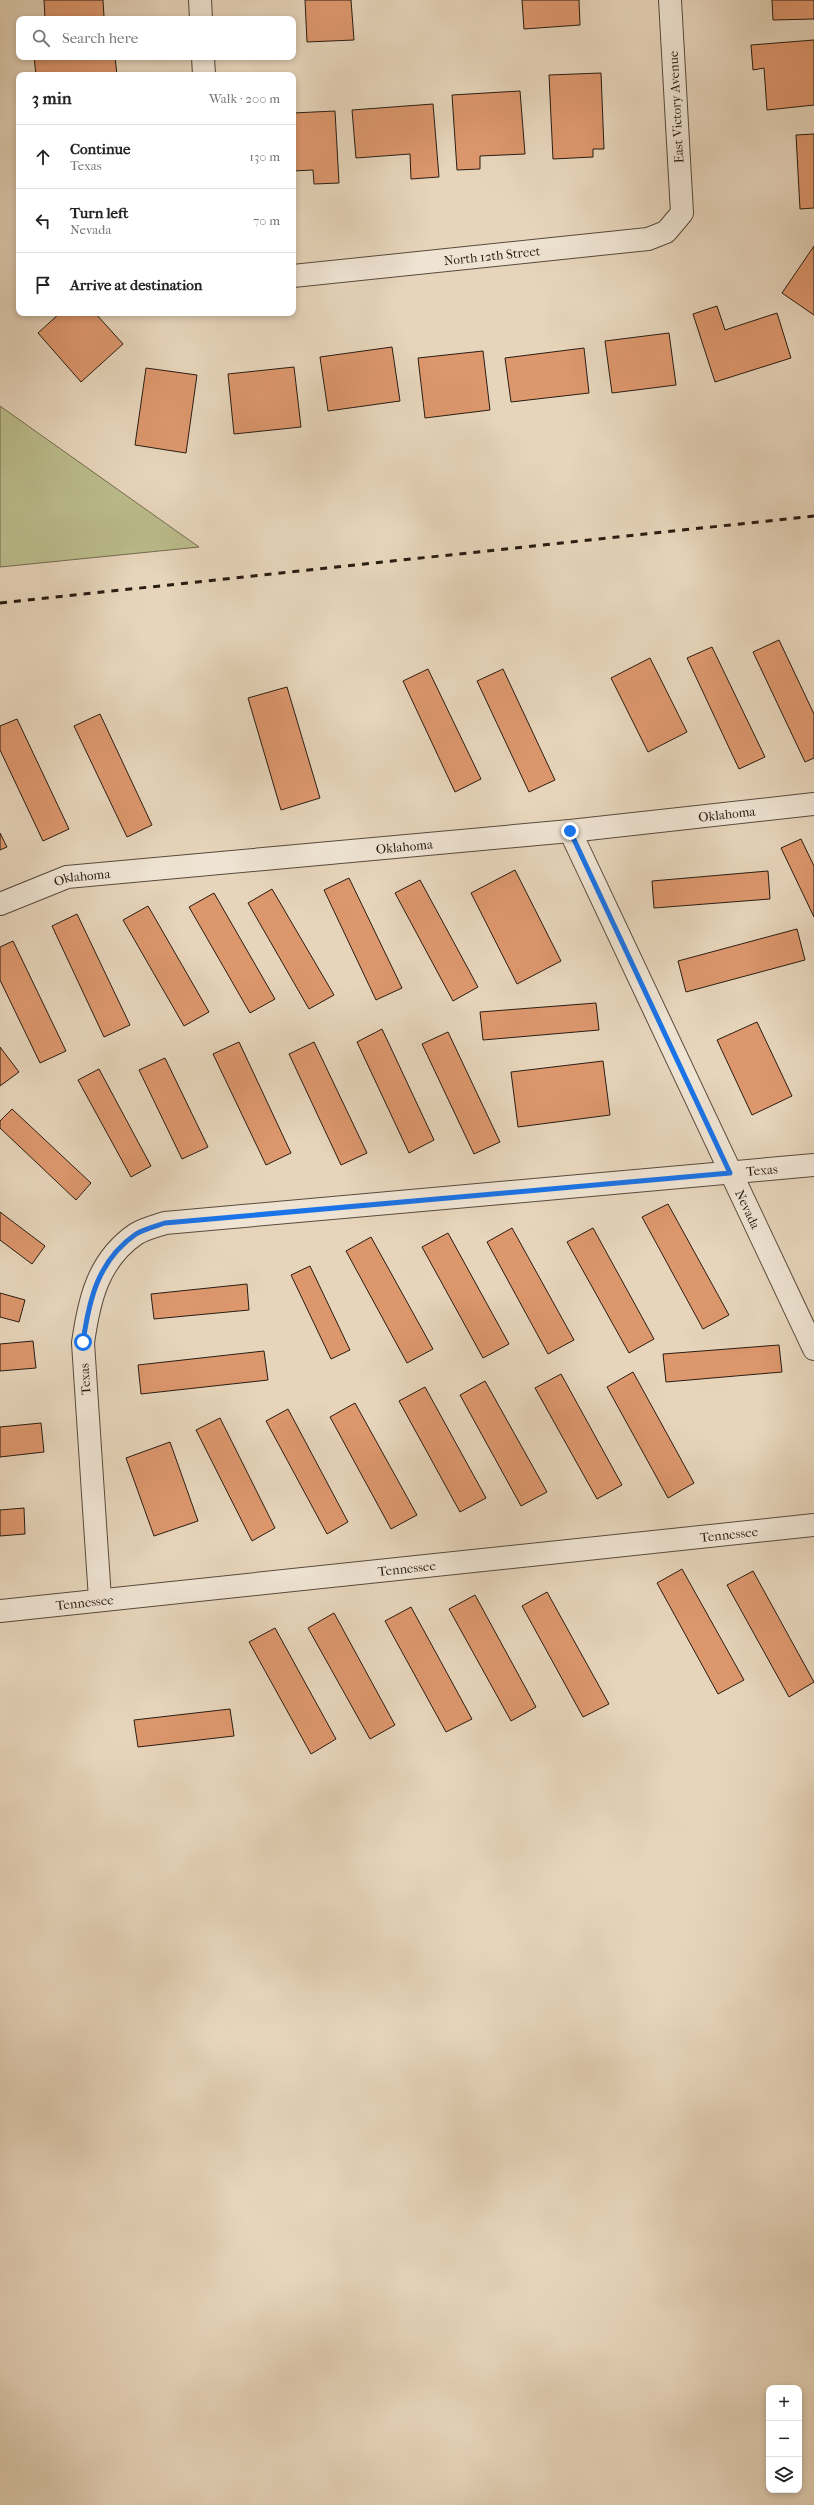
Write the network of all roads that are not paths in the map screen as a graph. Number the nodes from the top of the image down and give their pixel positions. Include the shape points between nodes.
1 (200, 0) edge
2 (670, 0) edge
3 (201, 16) edge
4 (203, 60) edge
5 (204, 72) edge
6 (682, 213) joint
7 (296, 276) edge
8 (814, 804) edge
9 (570, 831) junction
10 (0, 904) edge
11 (814, 1165) edge
12 (730, 1173) junction
13 (814, 1349) edge
14 (814, 1525) edge
15 (100, 1599) junction
16 (0, 1610) edge

1 - 3 street
2 - 6 street, East Victory Avenue
4 - 5 street
6 - 7 street, North 12th Street via 666,232 648,239
8 - 9 street, Oklahoma
9 - 10 street, Oklahoma via 67,877
9 - 12 street, Nevada
11 - 12 street, Texas
12 - 13 street, Nevada
12 - 15 street, Texas via 165,1223 137,1233 117,1252 100,1275 89,1303 83,1342
14 - 15 street, Tennessee
15 - 16 street, Tennessee

